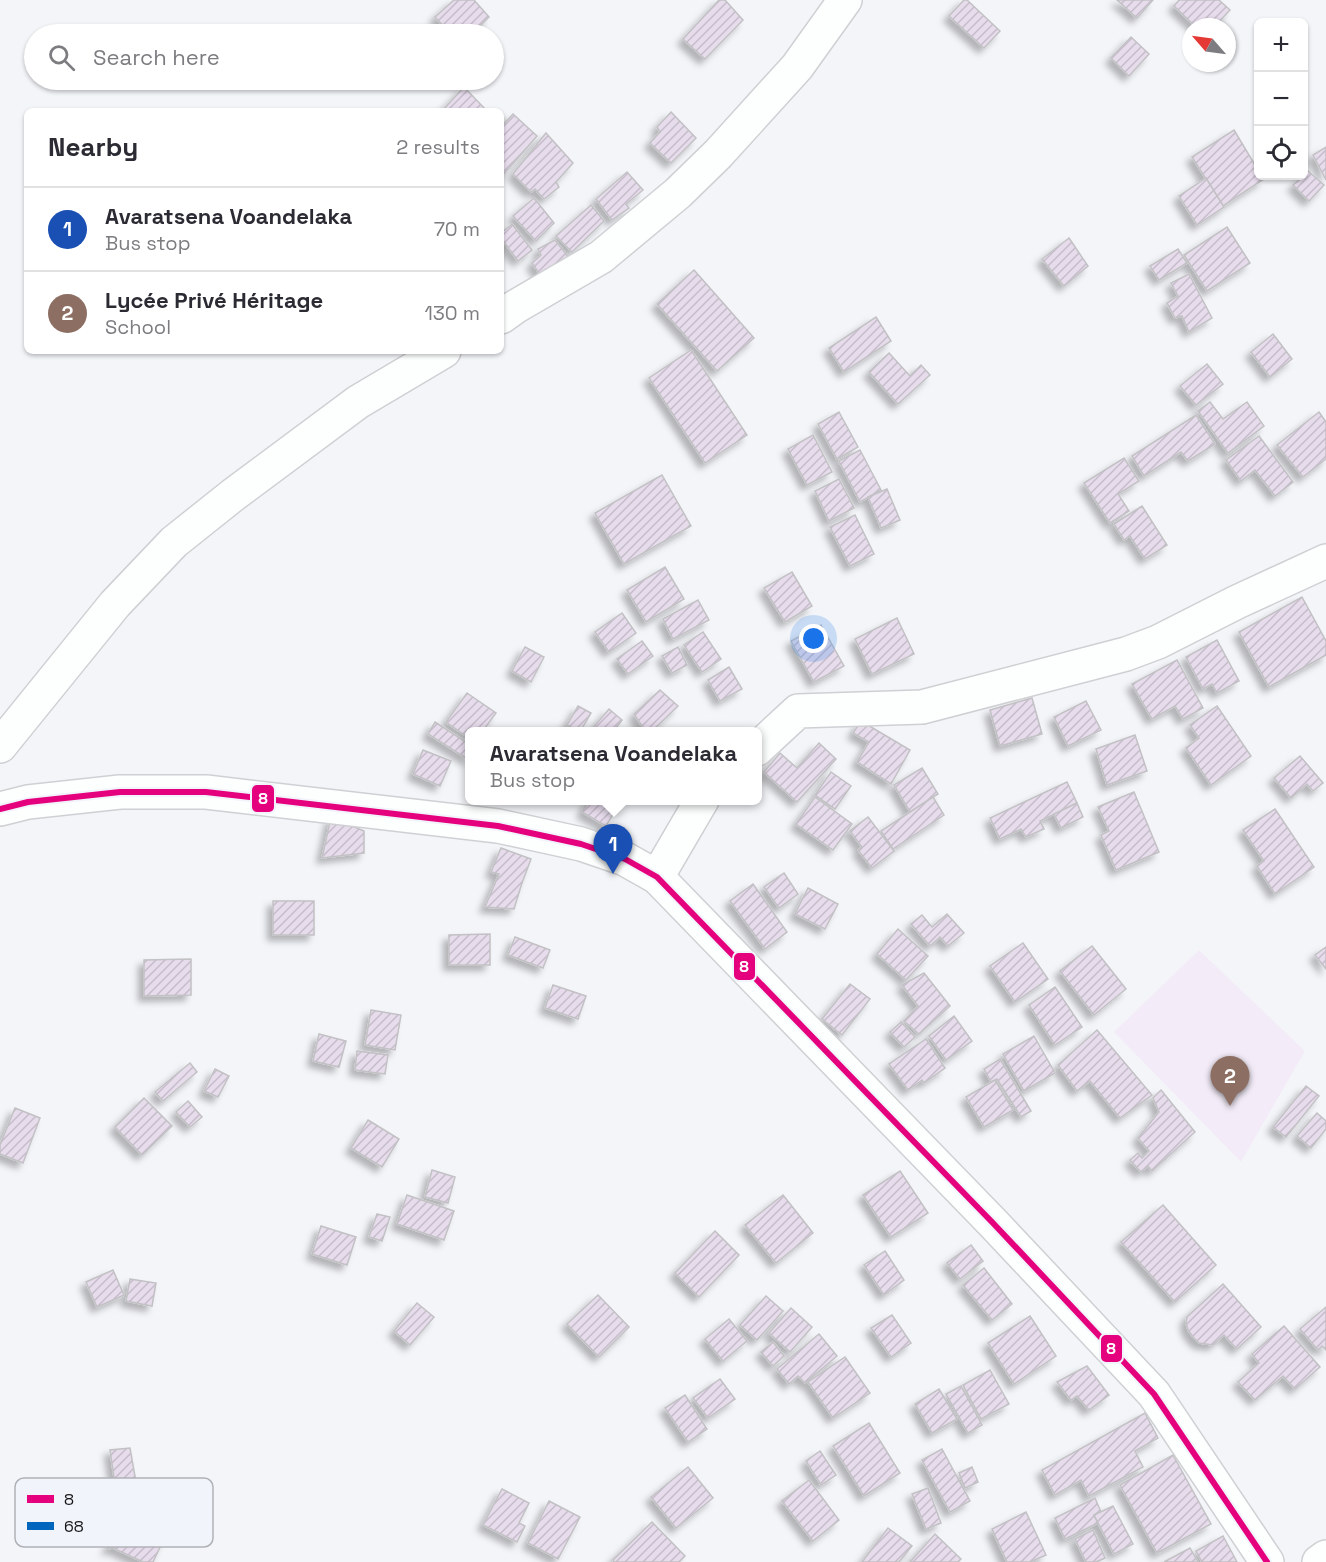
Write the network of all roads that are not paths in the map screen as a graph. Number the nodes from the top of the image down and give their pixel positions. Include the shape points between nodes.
1 (845, 0) edge
2 (504, 315) edge
3 (439, 354) edge
4 (1326, 561) edge
5 (762, 744) edge
6 (0, 746) edge
7 (700, 805) edge
8 (0, 809) edge
9 (657, 878) junction
10 (1326, 1557) edge
11 (1267, 1562) edge
12 (1319, 1562) edge

1 - 2 street via 797,67 678,192 601,257
3 - 6 street via 357,402 174,542 115,604
4 - 5 street via 1126,654 922,707 798,711
7 - 9 street
8 - 9 street via 28,802 120,792 206,792 498,826 581,844 625,859
9 - 11 street via 1154,1394
10 - 12 street

